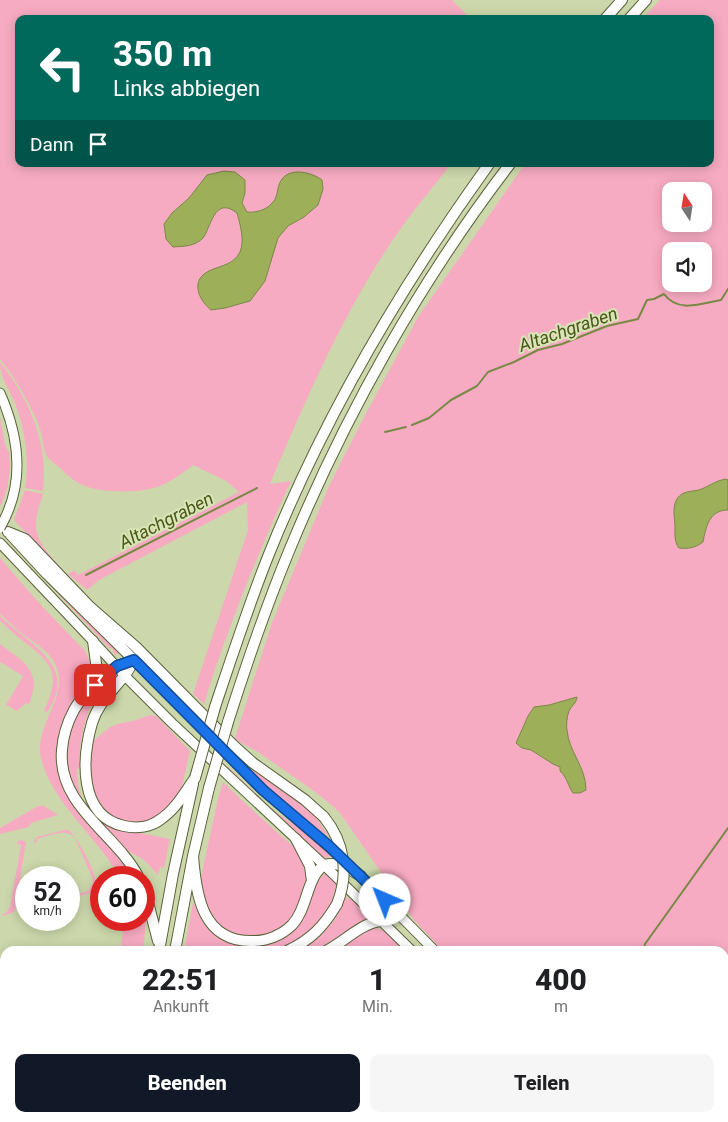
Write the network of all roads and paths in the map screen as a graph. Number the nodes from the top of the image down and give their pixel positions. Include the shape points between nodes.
1 (622, 0) edge
2 (646, 0) edge
3 (609, 15) edge
4 (633, 15) edge
5 (487, 167) edge
6 (508, 167) edge
7 (0, 393) edge
8 (0, 523) edge
9 (4, 530) edge
10 (3, 546) edge
11 (93, 640) junction
12 (134, 660) junction
13 (117, 666) junction
14 (125, 676) junction
15 (95, 685) junction
16 (195, 778) junction
17 (296, 839) junction
18 (193, 856) junction
19 (324, 864) junction
20 (131, 866) edge
21 (361, 876) junction
22 (311, 884) junction
23 (380, 921) junction
24 (155, 931) edge
25 (158, 946) edge
26 (160, 946) edge
27 (176, 946) edge
28 (297, 946) edge
29 (335, 946) edge
30 (407, 946) edge
31 (430, 946) edge

1 - 3 highway
2 - 4 highway
5 - 16 highway, bridge via 402,292 337,408 307,470 270,553 241,631
6 - 18 highway, bridge via 425,288 329,460 273,591 228,722
7 - 9 main road, bridge via 12,423 18,469
8 - 9 highway
9 - 12 highway
9 - 28 highway, bridge via 25,539 89,606 136,647 233,745 324,817 338,839 344,862 344,880 337,904 327,922
10 - 11 main road
11 - 13 main road
11 - 15 highway via 97,670
12 - 13 highway
12 - 14 highway
12 - 21 main road via 263,790
13 - 14 main road
13 - 15 highway
14 - 16 highway via 100,704 92,724 85,771 88,793 94,806 118,825 146,826 173,809
14 - 17 main road
15 - 20 highway via 70,719 63,744 63,770 82,808
16 - 26 highway
17 - 19 main road
17 - 22 highway via 310,866
18 - 22 highway via 197,894 205,915 223,934 235,939 261,941 287,929 303,908
18 - 27 highway
19 - 21 highway via 341,865
19 - 22 highway
19 - 23 main road
21 - 31 main road
23 - 29 highway via 367,924
23 - 30 main road
24 - 25 highway

